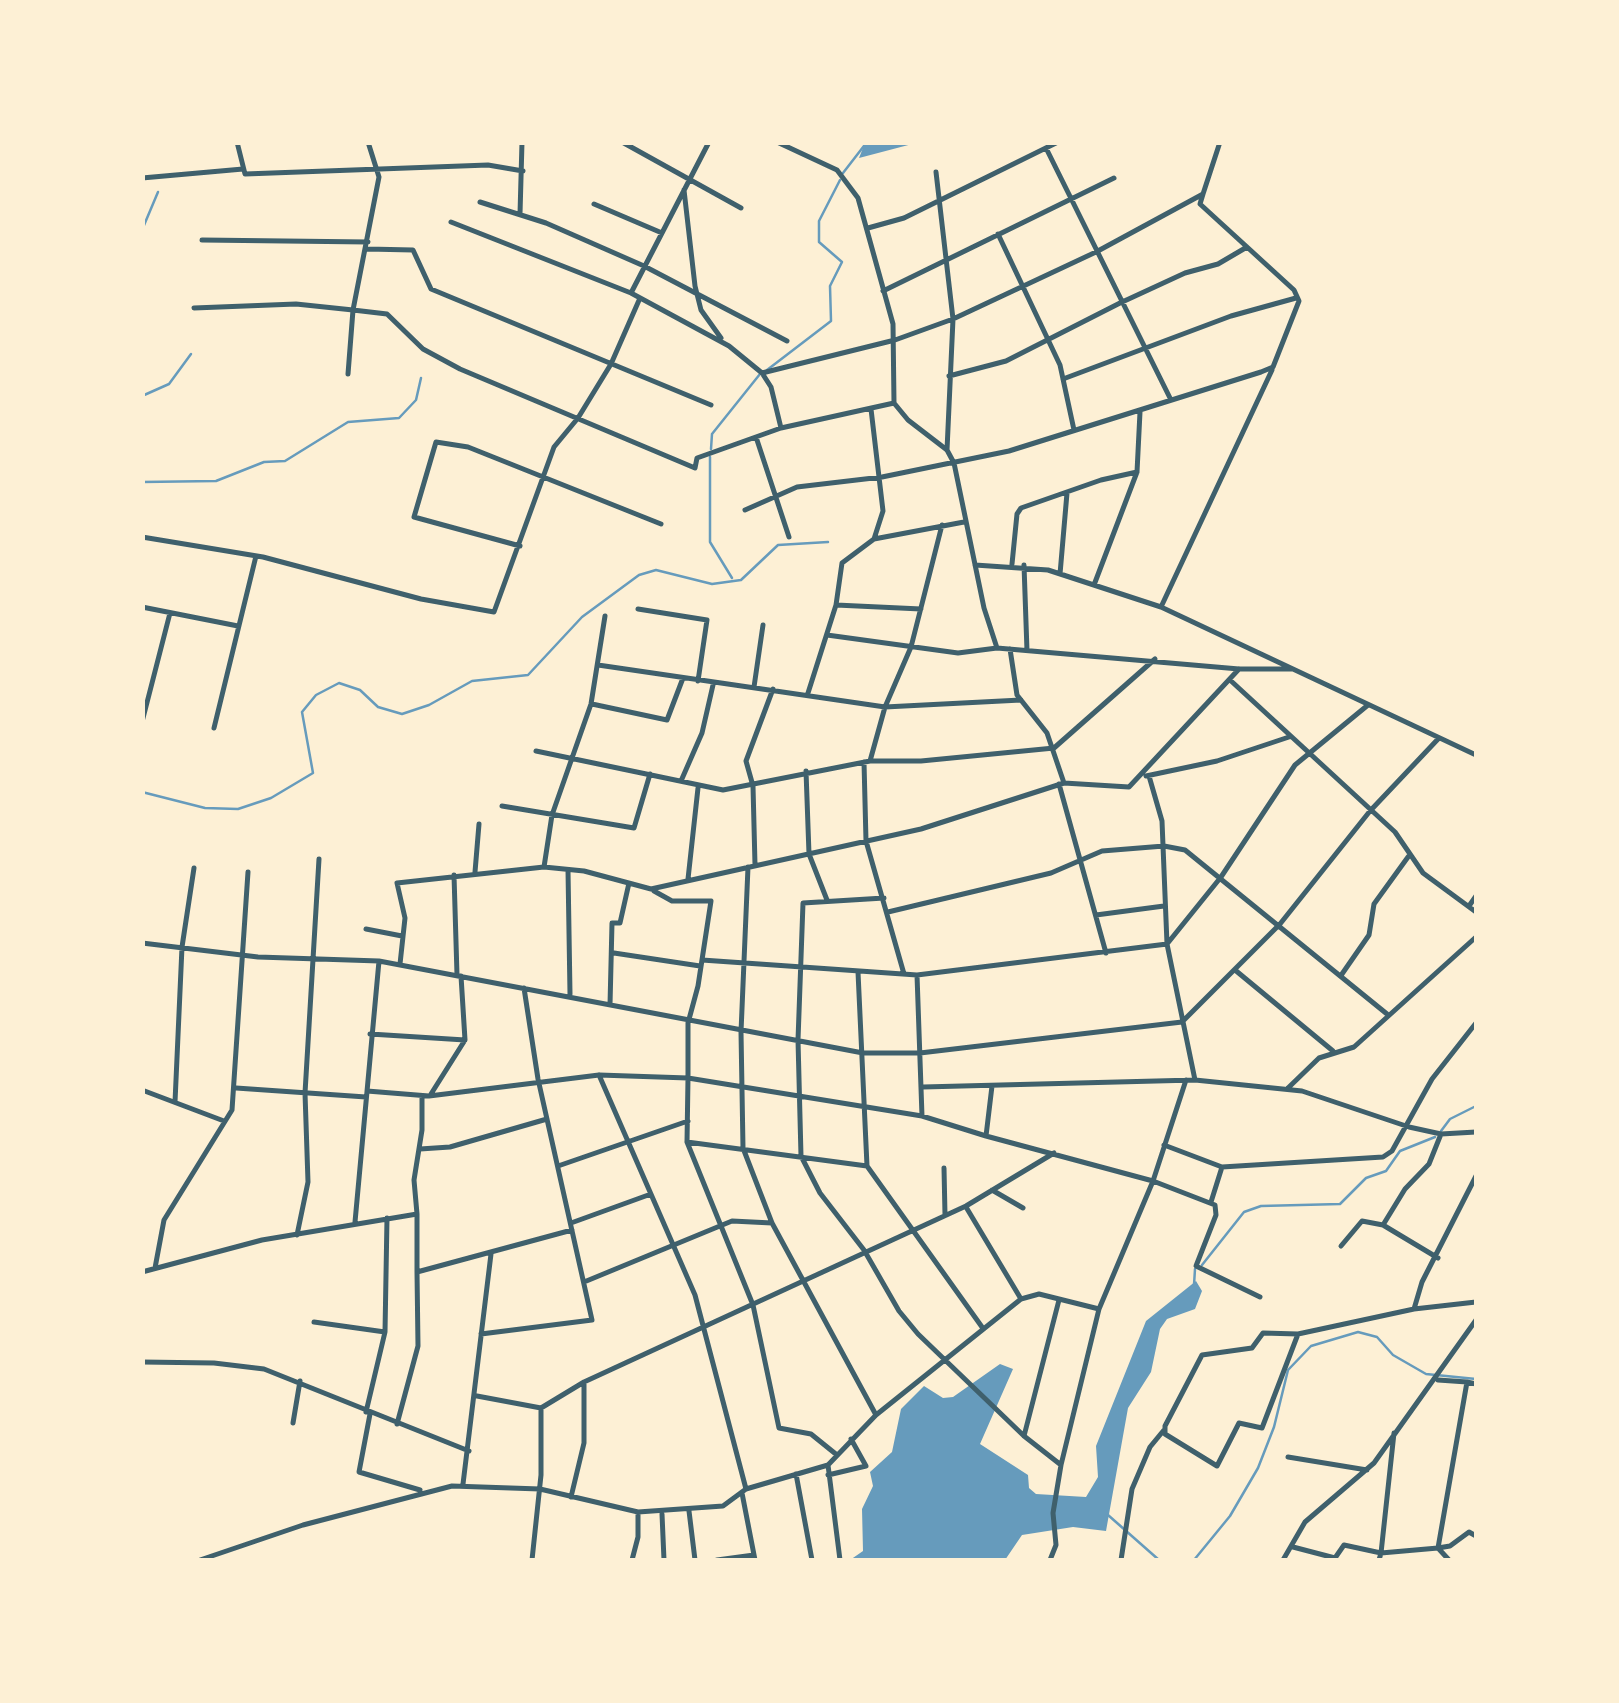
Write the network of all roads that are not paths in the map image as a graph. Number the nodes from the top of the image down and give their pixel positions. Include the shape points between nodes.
1 (237, 142) edge
2 (368, 142) edge
3 (522, 142) edge
4 (622, 142) edge
5 (709, 142) edge
6 (776, 142) edge
7 (1058, 142) edge
8 (1220, 142) edge
9 (1046, 148) junction
10 (244, 169) junction
11 (377, 171) junction
12 (523, 171) junction
13 (936, 172) dead end
14 (142, 178) edge
15 (1114, 178) dead end
16 (690, 180) junction
17 (684, 190) junction
18 (1203, 194) junction
19 (1070, 199) junction
20 (939, 200) junction
21 (480, 202) dead end
22 (594, 204) dead end
23 (741, 208) dead end
24 (520, 214) junction
25 (451, 222) dead end
26 (868, 228) junction
27 (662, 232) junction
28 (998, 234) junction
29 (202, 240) dead end
30 (368, 245) junction
31 (1248, 246) junction
32 (1096, 252) junction
33 (944, 260) junction
34 (644, 266) junction
35 (1022, 288) junction
36 (696, 291) junction
37 (883, 291) junction
38 (631, 292) junction
39 (1297, 297) junction
40 (640, 298) junction
41 (1120, 303) junction
42 (194, 308) dead end
43 (353, 310) junction
44 (953, 319) junction
45 (895, 340) junction
46 (787, 341) dead end
47 (1049, 341) junction
48 (730, 346) junction
49 (1145, 347) junction
50 (611, 364) junction
51 (1273, 367) junction
52 (762, 373) junction
53 (348, 374) dead end
54 (949, 376) junction
55 (1063, 379) junction
56 (1171, 400) junction
57 (894, 403) junction
58 (711, 405) dead end
59 (872, 409) junction
60 (1140, 411) junction
61 (578, 418) junction
62 (781, 428) junction
63 (1074, 430) junction
64 (756, 437) junction
65 (947, 450) junction
66 (954, 463) junction
67 (1138, 472) junction
68 (541, 476) junction
69 (882, 476) junction
70 (1067, 491) junction
71 (777, 498) junction
72 (745, 510) dead end
73 (964, 522) junction
74 (661, 524) dead end
75 (942, 525) junction
76 (142, 538) edge
77 (788, 538) dead end
78 (874, 539) junction
79 (520, 546) junction
80 (256, 556) junction
81 (975, 564) junction
82 (1012, 564) junction
83 (1024, 566) junction
84 (1060, 574) junction
85 (1094, 585) junction
86 (836, 605) junction
87 (142, 607) edge
88 (1160, 607) junction
89 (638, 609) dead end
90 (922, 609) junction
91 (170, 612) junction
92 (606, 616) dead end
93 (763, 625) dead end
94 (238, 626) junction
95 (828, 635) junction
96 (912, 648) junction
97 (997, 648) junction
98 (1010, 649) junction
99 (1026, 651) junction
100 (1155, 659) junction
101 (598, 666) junction
102 (1294, 669) junction
103 (1239, 670) junction
104 (683, 678) junction
105 (1230, 680) junction
106 (698, 681) junction
107 (714, 684) junction
108 (754, 687) junction
109 (773, 689) junction
110 (808, 694) junction
111 (1020, 700) junction
112 (591, 704) junction
113 (1368, 705) junction
114 (886, 708) junction
115 (142, 722) edge
116 (214, 728) dead end
117 (1290, 737) junction
118 (1439, 738) junction
119 (1054, 748) junction
120 (536, 751) dead end
121 (1306, 753) junction
122 (1476, 755) edge
123 (571, 758) junction
124 (867, 762) junction
125 (806, 770) junction
126 (650, 774) junction
127 (1146, 776) junction
128 (681, 781) junction
129 (1061, 784) junction
130 (752, 786) junction
131 (698, 788) junction
132 (502, 806) dead end
133 (1370, 811) junction
134 (552, 815) junction
135 (479, 824) dead end
136 (866, 841) junction
137 (1164, 846) junction
138 (809, 854) junction
139 (1408, 858) junction
140 (319, 859) dead end
141 (1079, 859) junction
142 (751, 866) junction
143 (194, 868) dead end
144 (544, 868) junction
145 (568, 870) junction
146 (248, 872) dead end
147 (474, 872) junction
148 (454, 875) junction
149 (1221, 877) junction
150 (688, 880) junction
151 (628, 883) junction
152 (651, 889) junction
153 (1476, 896) edge
154 (884, 898) junction
155 (828, 900) junction
156 (1164, 906) junction
157 (1469, 906) junction
158 (888, 912) junction
159 (1476, 912) edge
160 (1096, 915) junction
161 (1280, 924) junction
162 (366, 928) dead end
163 (403, 936) junction
164 (1476, 937) edge
165 (142, 943) edge
166 (1167, 944) junction
167 (182, 947) junction
168 (1106, 952) junction
169 (614, 953) junction
170 (244, 954) junction
171 (316, 957) junction
172 (379, 961) junction
173 (745, 961) junction
174 (702, 963) junction
175 (400, 964) junction
176 (801, 966) junction
177 (1235, 970) junction
178 (858, 972) junction
179 (904, 974) junction
180 (916, 974) junction
181 (1341, 975) junction
182 (459, 976) junction
183 (524, 988) junction
184 (570, 994) junction
185 (610, 1005) junction
186 (1387, 1014) junction
187 (1182, 1022) junction
188 (688, 1023) junction
189 (1476, 1023) edge
190 (741, 1032) junction
191 (370, 1034) junction
192 (465, 1040) junction
193 (798, 1040) junction
194 (1332, 1052) junction
195 (863, 1053) junction
196 (920, 1053) junction
197 (599, 1075) junction
198 (688, 1078) junction
199 (538, 1080) junction
200 (1186, 1080) junction
201 (1195, 1080) junction
202 (992, 1085) junction
203 (923, 1086) junction
204 (236, 1088) junction
205 (743, 1088) junction
206 (1288, 1088) junction
207 (142, 1090) edge
208 (306, 1093) junction
209 (366, 1094) junction
210 (426, 1096) junction
211 (798, 1099) junction
212 (175, 1102) junction
213 (863, 1109) junction
214 (922, 1116) junction
215 (547, 1119) junction
216 (224, 1120) junction
217 (688, 1121) junction
218 (1408, 1127) junction
219 (1476, 1132) edge
220 (1441, 1134) junction
221 (986, 1136) junction
222 (629, 1142) junction
223 (688, 1142) junction
224 (1164, 1145) junction
225 (743, 1148) junction
226 (420, 1149) junction
227 (1054, 1153) junction
228 (801, 1156) junction
229 (867, 1166) junction
230 (1222, 1166) junction
231 (558, 1167) junction
232 (944, 1168) dead end
233 (1476, 1176) edge
234 (1153, 1181) junction
235 (992, 1190) junction
236 (651, 1194) junction
237 (1211, 1202) junction
238 (966, 1206) junction
239 (1023, 1208) dead end
240 (417, 1214) junction
241 (946, 1215) junction
242 (387, 1218) junction
243 (354, 1223) junction
244 (772, 1224) junction
245 (722, 1225) junction
246 (1383, 1225) junction
247 (571, 1227) junction
248 (910, 1230) junction
249 (298, 1235) junction
250 (672, 1246) junction
251 (1341, 1246) dead end
252 (864, 1250) junction
253 (491, 1254) junction
254 (1438, 1258) junction
255 (154, 1268) junction
256 (142, 1272) edge
257 (417, 1272) junction
258 (807, 1281) junction
259 (584, 1282) junction
260 (1260, 1296) dead end
261 (1022, 1299) junction
262 (1059, 1300) junction
263 (1476, 1302) edge
264 (753, 1305) junction
265 (1100, 1310) junction
266 (1414, 1310) junction
267 (1476, 1320) edge
268 (314, 1322) dead end
269 (702, 1326) junction
270 (982, 1326) junction
271 (385, 1332) junction
272 (482, 1334) junction
273 (1298, 1334) junction
274 (945, 1359) junction
275 (142, 1362) edge
276 (1437, 1380) junction
277 (300, 1381) junction
278 (584, 1382) junction
279 (1467, 1382) junction
280 (1476, 1384) edge
281 (476, 1396) junction
282 (541, 1408) junction
283 (368, 1413) junction
284 (876, 1414) junction
285 (293, 1423) dead end
286 (397, 1424) junction
287 (1164, 1430) junction
288 (1394, 1430) junction
289 (1024, 1436) junction
290 (851, 1439) junction
291 (469, 1451) junction
292 (836, 1455) junction
293 (1288, 1457) dead end
294 (1061, 1464) junction
295 (828, 1465) junction
296 (1367, 1470) junction
297 (796, 1474) junction
298 (828, 1474) junction
299 (463, 1485) junction
300 (540, 1488) junction
301 (423, 1491) junction
302 (744, 1491) junction
303 (571, 1497) junction
304 (638, 1512) junction
305 (690, 1512) junction
306 (662, 1513) junction
307 (1476, 1536) edge
308 (1292, 1547) junction
309 (1438, 1548) junction
310 (1380, 1557) edge
311 (755, 1558) edge
312 (200, 1560) edge
313 (532, 1560) edge
314 (632, 1560) edge
315 (664, 1560) edge
316 (695, 1560) edge
317 (717, 1560) edge
318 (812, 1560) edge
319 (840, 1560) edge
320 (1050, 1560) edge
321 (1121, 1560) edge
322 (1284, 1560) edge
323 (1449, 1560) edge

1 - 10 street
2 - 11 street
3 - 12 street
4 - 16 street
5 - 16 street
6 - 26 street via 848,179
7 - 9 street
8 - 18 street
9 - 19 street
9 - 20 street
10 - 11 street
10 - 14 street
11 - 12 street via 488,165
11 - 30 street
12 - 24 street
13 - 20 street
15 - 19 street
16 - 17 street
16 - 23 street
17 - 27 street
17 - 36 street
18 - 31 street via 1200,204
18 - 32 street
19 - 28 street
19 - 32 street
20 - 26 street
20 - 33 street
21 - 24 street
22 - 27 street
24 - 34 street
25 - 38 street
26 - 37 street
27 - 34 street
28 - 33 street
28 - 35 street
29 - 30 street
30 - 43 street
30 - 50 street via 413,250 431,290
31 - 39 street
31 - 41 street
32 - 35 street
32 - 41 street
33 - 37 street
33 - 44 street
34 - 36 street
34 - 38 street
35 - 44 street
35 - 47 street
36 - 46 street
36 - 48 street via 712,328
37 - 45 street
38 - 40 street
39 - 49 street
39 - 51 street via 1298,310
40 - 48 street
40 - 50 street
41 - 47 street
41 - 49 street
42 - 43 street via 296,304
43 - 53 street
43 - 61 street via 387,314 423,349
44 - 45 street
44 - 54 street
45 - 52 street
45 - 57 street
47 - 54 street via 992,367
47 - 55 street
48 - 52 street
49 - 55 street
49 - 56 street
50 - 58 street
50 - 61 street
51 - 56 street
51 - 88 street
52 - 62 street
54 - 65 street
55 - 63 street
56 - 60 street
57 - 59 street
57 - 65 street
59 - 62 street
59 - 69 street
60 - 63 street
60 - 67 street
61 - 64 street via 695,468 697,458
61 - 68 street
62 - 64 street
63 - 66 street
64 - 71 street
65 - 66 street
66 - 69 street
66 - 73 street
67 - 70 street
67 - 85 street
68 - 74 street
68 - 79 street
68 - 79 street via 468,447 436,442 414,512 420,522
69 - 71 street via 797,487
69 - 78 street via 883,511
70 - 82 street via 1020,510
70 - 84 street
71 - 72 street
71 - 77 street
73 - 75 street
73 - 81 street
75 - 78 street
75 - 90 street
76 - 80 street
78 - 86 street via 842,562
79 - 80 street via 494,612
80 - 94 street
81 - 82 street
81 - 97 street
82 - 83 street
83 - 84 street
83 - 99 street
84 - 85 street
85 - 88 street
86 - 90 street
86 - 95 street
87 - 91 street
88 - 102 street
89 - 106 street via 707,620
90 - 96 street
91 - 94 street
91 - 115 street
92 - 101 street
93 - 108 street
94 - 116 street
95 - 96 street
95 - 110 street
96 - 97 street
96 - 114 street
97 - 98 street
98 - 99 street
98 - 111 street
99 - 100 street
100 - 103 street
100 - 119 street
101 - 104 street
101 - 112 street
102 - 103 street
102 - 113 street
103 - 105 street
104 - 106 street
104 - 112 street via 667,720
105 - 117 street
105 - 127 street
106 - 107 street
107 - 108 street
107 - 128 street
108 - 109 street
109 - 110 street
109 - 130 street via 746,761
110 - 114 street
111 - 114 street
111 - 119 street
112 - 123 street
113 - 118 street
113 - 121 street
114 - 124 street
117 - 121 street
117 - 127 street
118 - 122 street
118 - 133 street
119 - 124 street
119 - 129 street
120 - 123 street
121 - 133 street
121 - 149 street
123 - 126 street
123 - 134 street
124 - 125 street
124 - 136 street
125 - 130 street
125 - 138 street
126 - 128 street
126 - 134 street via 634,828
127 - 129 street via 1125,788
127 - 137 street
128 - 131 street
129 - 136 street
129 - 141 street
130 - 131 street
130 - 142 street
131 - 150 street
132 - 134 street
133 - 139 street via 1395,832
133 - 161 street
134 - 144 street
135 - 147 street
136 - 138 street
136 - 154 street
137 - 141 street
137 - 149 street via 1190,852
137 - 156 street
138 - 142 street
138 - 155 street
139 - 157 street
139 - 181 street via 1374,904 1369,934
140 - 171 street
141 - 158 street via 1051,873
141 - 160 street
142 - 150 street
142 - 173 street
143 - 167 street
144 - 145 street
144 - 147 street
145 - 151 street
145 - 184 street
146 - 170 street
147 - 148 street
148 - 163 street via 397,882
148 - 182 street
149 - 161 street
149 - 166 street
150 - 152 street
151 - 152 street
151 - 169 street via 620,923 612,922
152 - 174 street via 672,901 711,901
153 - 157 street
154 - 155 street
154 - 158 street
155 - 176 street via 803,903
156 - 160 street
156 - 166 street
157 - 159 street
158 - 179 street
160 - 168 street
161 - 177 street
161 - 181 street
162 - 163 street
163 - 175 street
164 - 186 street
165 - 167 street
166 - 168 street
166 - 187 street
167 - 170 street
167 - 212 street
168 - 180 street
169 - 174 street
169 - 185 street
170 - 171 street
170 - 204 street
171 - 172 street
171 - 208 street
172 - 175 street
172 - 191 street
173 - 174 street
173 - 176 street
173 - 190 street
174 - 188 street
175 - 182 street
176 - 178 street
176 - 193 street
177 - 187 street
177 - 194 street
178 - 179 street
178 - 195 street
179 - 180 street
180 - 196 street
181 - 186 street
182 - 183 street
182 - 192 street
183 - 184 street
183 - 199 street
184 - 185 street
185 - 188 street
186 - 194 street via 1349,1051
187 - 196 street
187 - 201 street
188 - 190 street
188 - 198 street
189 - 218 street via 1432,1079
190 - 193 street
190 - 205 street
191 - 192 street
191 - 209 street
192 - 210 street
193 - 195 street
193 - 211 street
194 - 206 street
195 - 196 street
195 - 213 street
196 - 203 street
197 - 198 street
197 - 199 street
197 - 222 street
198 - 205 street
198 - 217 street
199 - 210 street
199 - 215 street
200 - 201 street
200 - 202 street
200 - 224 street
201 - 206 street
202 - 203 street
202 - 221 street
203 - 214 street
204 - 208 street
204 - 216 street
205 - 211 street
205 - 225 street
206 - 218 street via 1329,1096
207 - 212 street
208 - 209 street
208 - 249 street via 308,1182
209 - 210 street
209 - 243 street
210 - 226 street
211 - 213 street
211 - 228 street
212 - 216 street
213 - 214 street
213 - 229 street
214 - 221 street
215 - 226 street
215 - 231 street
216 - 255 street via 164,1220
217 - 222 street
217 - 223 street
218 - 220 street
218 - 230 street via 1383,1157
219 - 220 street
220 - 246 street via 1428,1164
221 - 227 street
222 - 231 street
222 - 236 street
223 - 225 street
223 - 245 street
224 - 230 street
224 - 234 street
225 - 228 street
225 - 244 street
226 - 240 street
227 - 234 street
227 - 235 street
228 - 229 street
228 - 252 street via 820,1194
229 - 248 street
230 - 237 street
231 - 247 street
232 - 241 street
233 - 254 street
234 - 237 street
234 - 265 street
235 - 238 street
235 - 239 street
236 - 247 street
236 - 250 street
237 - 260 street via 1217,1210 1196,1266
238 - 241 street
238 - 261 street
240 - 242 street
240 - 257 street
241 - 248 street
242 - 243 street
242 - 271 street
243 - 249 street
244 - 245 street
244 - 258 street
245 - 250 street
245 - 264 street
246 - 251 street via 1362,1220
246 - 254 street
247 - 253 street
247 - 259 street
248 - 252 street
248 - 270 street
249 - 255 street
250 - 259 street
250 - 269 street
252 - 258 street
252 - 274 street via 899,1310
253 - 257 street
253 - 272 street
254 - 266 street
255 - 256 street
257 - 286 street via 418,1346
258 - 264 street
258 - 284 street
259 - 272 street via 592,1320
261 - 262 street via 1039,1294
261 - 270 street
262 - 265 street
262 - 289 street
263 - 266 street
264 - 269 street
264 - 292 street via 780,1428 811,1434
265 - 294 street
266 - 273 street
267 - 276 street
268 - 271 street
269 - 278 street
269 - 302 street
270 - 274 street
271 - 283 street
272 - 281 street
273 - 287 street via 1264,1332 1252,1348 1197,1359
273 - 287 street via 1262,1428 1239,1423 1217,1466
274 - 284 street
274 - 289 street
275 - 277 street via 264,1368
276 - 279 street
276 - 288 street
277 - 283 street
277 - 285 street
278 - 282 street
278 - 303 street via 584,1443
279 - 280 street
279 - 309 street
281 - 282 street
281 - 291 street
282 - 300 street
283 - 286 street
283 - 301 street via 359,1472
284 - 290 street
286 - 291 street
287 - 321 street via 1132,1489
288 - 296 street
288 - 310 street
289 - 294 street
290 - 292 street
290 - 298 street via 866,1466
291 - 299 street
292 - 295 street
293 - 296 street
294 - 320 street
295 - 297 street
295 - 298 street
296 - 308 street via 1305,1522
297 - 302 street
297 - 318 street
298 - 319 street
299 - 300 street
299 - 301 street
300 - 303 street
300 - 313 street
301 - 312 street
302 - 305 street via 722,1506
302 - 311 street
303 - 304 street
304 - 306 street
304 - 314 street
305 - 306 street
305 - 316 street
306 - 315 street
307 - 309 street via 1468,1532
308 - 310 street via 1335,1558 1344,1546
308 - 322 street
309 - 310 street
309 - 323 street
311 - 317 street

